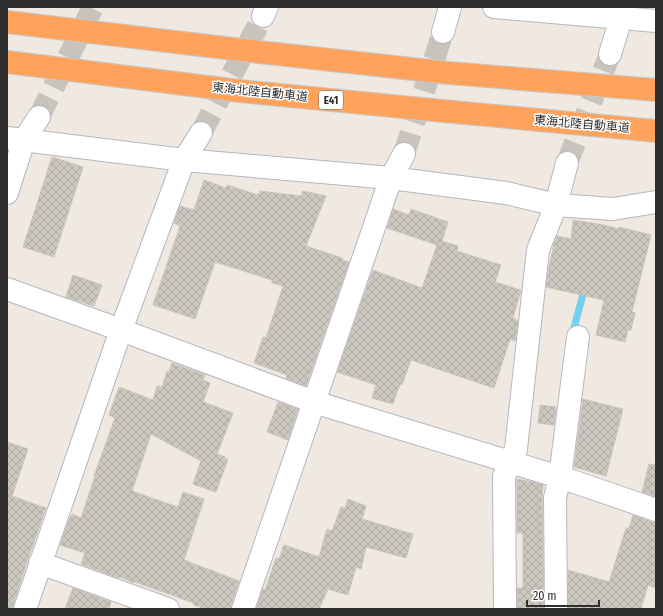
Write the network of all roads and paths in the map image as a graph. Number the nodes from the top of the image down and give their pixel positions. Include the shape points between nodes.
1 (450, 7) edge
2 (494, 7) edge
3 (621, 18) junction
4 (656, 21) edge
5 (7, 22) edge
6 (443, 32) tunnel mouth
7 (610, 54) tunnel mouth
8 (7, 62) edge
9 (656, 90) edge
10 (39, 117) tunnel mouth
11 (656, 131) edge
12 (201, 133) tunnel mouth
13 (16, 139) edge
14 (404, 154) tunnel mouth
15 (184, 160) junction
16 (567, 163) tunnel mouth
17 (390, 178) junction
18 (7, 193) edge
19 (656, 202) edge
20 (556, 205) junction
21 (7, 289) edge
22 (121, 330) junction
23 (578, 337) dead end
24 (314, 402) junction
25 (511, 462) junction
26 (560, 478) junction
27 (656, 510) edge
28 (40, 562) junction
29 (25, 609) edge
30 (168, 609) edge
31 (243, 609) edge
32 (504, 609) edge
33 (556, 609) edge

1 - 6 street
2 - 3 street
3 - 4 street
3 - 7 street
5 - 9 highway via 450,73
8 - 11 highway, 東海北陸自動車道 / E41 via 240,91
10 - 13 street
12 - 15 street
13 - 15 street
13 - 18 street
14 - 17 street
15 - 17 street
15 - 22 street
16 - 20 street
17 - 20 street via 506,193
17 - 24 street
19 - 20 street via 613,209
20 - 25 street via 538,250 516,449
21 - 22 street
22 - 24 street
22 - 28 street
23 - 26 street
24 - 25 street
24 - 31 street
25 - 26 street
25 - 32 street via 504,476
26 - 27 street
26 - 33 street via 554,498
28 - 29 street
28 - 30 street

